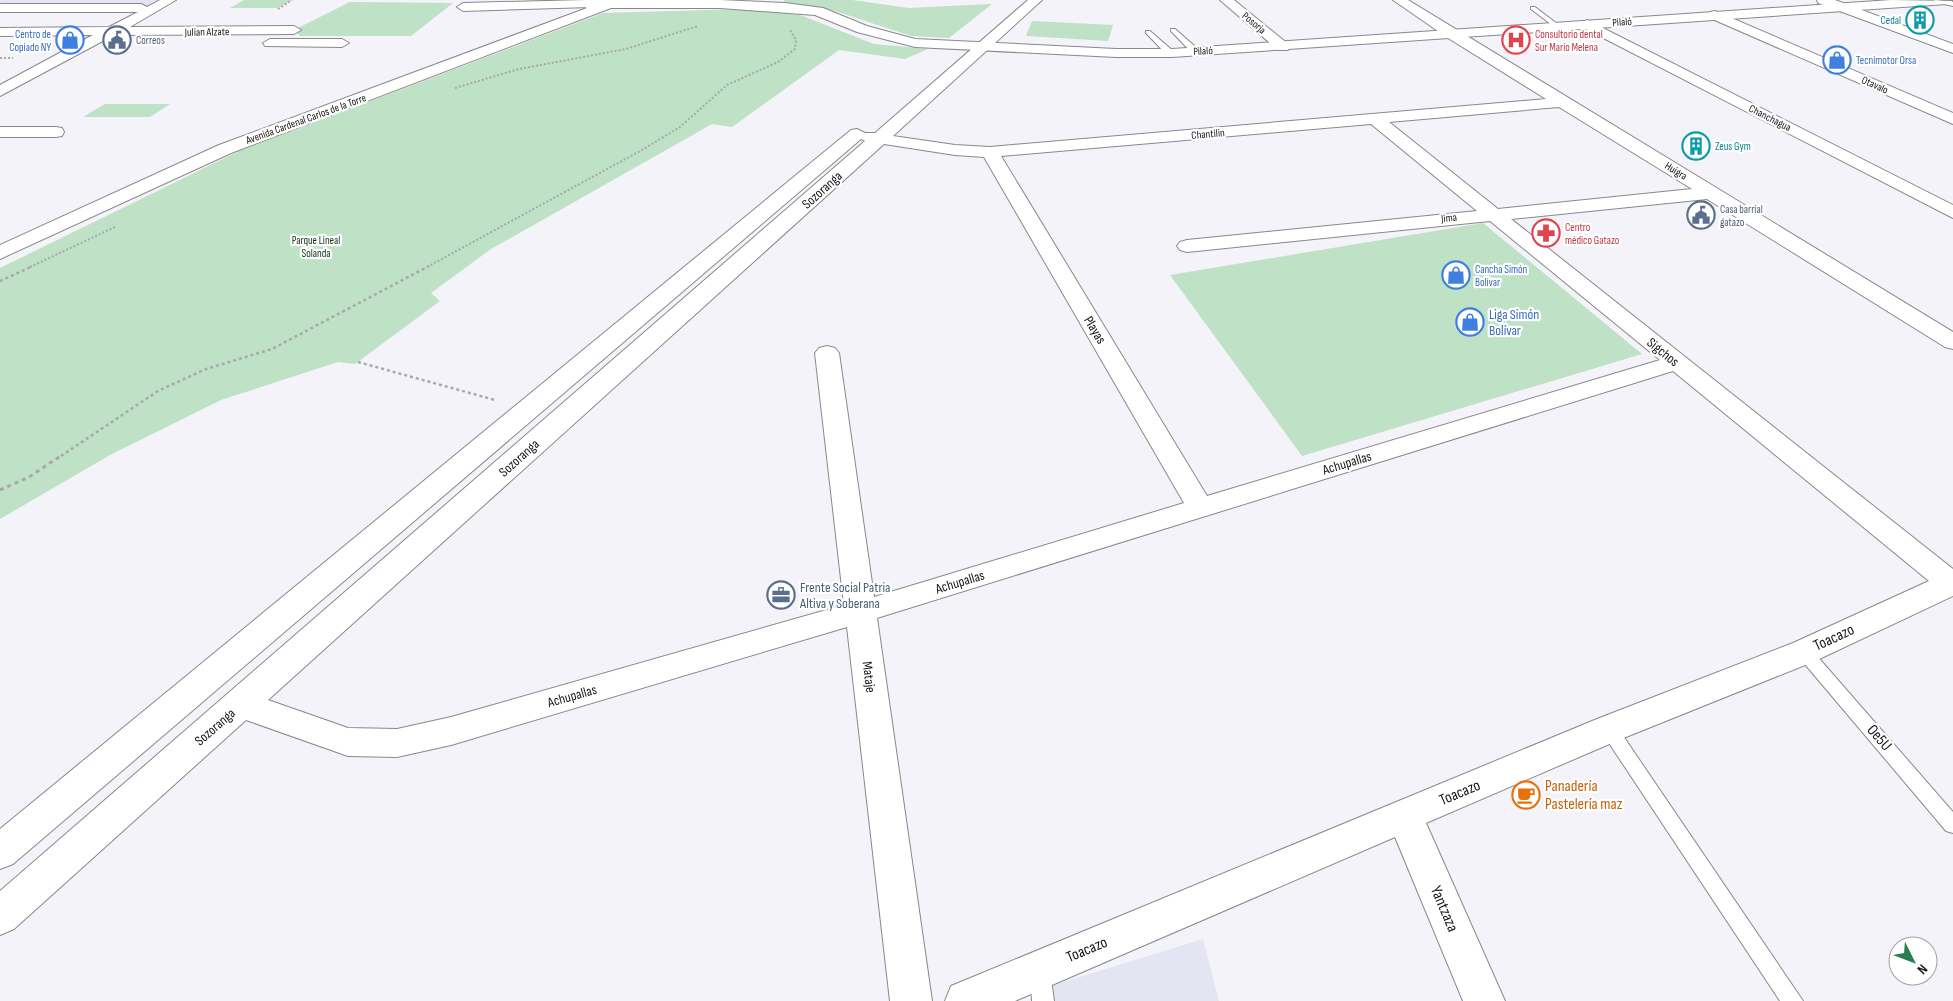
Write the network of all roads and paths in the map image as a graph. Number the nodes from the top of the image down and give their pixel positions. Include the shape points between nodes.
1 (170, 0) edge
2 (1015, 0) edge
3 (1036, 0) edge
4 (1231, 0) edge
5 (1399, 0) edge
6 (1823, 0) edge
7 (1937, 0) edge
8 (1947, 0) edge
9 (602, 2) edge
10 (1953, 4) edge
11 (1839, 6) junction
12 (463, 7) dead end
13 (0, 8) edge
14 (141, 8) dead end
15 (1533, 8) dead end
16 (818, 12) junction
17 (1001, 12) dead end
18 (1715, 15) junction
19 (1587, 24) junction
20 (698, 26) dead end
21 (1558, 27) junction
22 (294, 30) dead end
23 (1173, 30) dead end
24 (257, 31) junction
25 (0, 32) edge
26 (1148, 32) dead end
27 (108, 33) junction
28 (1452, 35) junction
29 (974, 41) junction
30 (342, 43) dead end
31 (1283, 47) junction
32 (1953, 50) edge
33 (1196, 52) junction
34 (1170, 53) junction
35 (944, 59) dead end
36 (451, 89) dead end
37 (0, 90) edge
38 (1560, 102) junction
39 (1375, 119) junction
40 (1953, 119) edge
41 (0, 132) edge
42 (56, 132) dead end
43 (869, 132) junction
44 (990, 152) junction
45 (1711, 193) junction
46 (1953, 212) edge
47 (1490, 214) junction
48 (123, 223) dead end
49 (0, 238) edge
50 (1187, 246) dead end
51 (0, 253) edge
52 (0, 281) edge
53 (1953, 342) edge
54 (827, 353) dead end
55 (358, 362) dead end
56 (1676, 363) junction
57 (529, 409) junction
58 (0, 490) edge
59 (1200, 508) junction
60 (1952, 584) edge
61 (861, 612) junction
62 (1804, 652) junction
63 (240, 705) junction
64 (1609, 729) junction
65 (1405, 817) junction
66 (1953, 825) edge
67 (0, 852) edge
68 (0, 916) edge
69 (1041, 986) edge
70 (911, 1001) edge
71 (966, 1001) edge
72 (1484, 1001) edge
73 (1792, 1001) edge

1 - 27 street
2 - 17 street
3 - 29 street, Sozoranga
4 - 31 street, Posorja
5 - 28 street, Huigra
6 - 11 street
7 - 8 street, Pilaló
7 - 10 lane
7 - 11 street, Pilaló
9 - 12 street, Pilaló
9 - 16 street, Pilaló via 785,7
9 - 49 street, Avenida Cardenal Carlos de la Torre via 211,143
9 - 51 street, Avenida Cardenal Carlos de la Torre via 225,149
11 - 18 street, Pilaló
11 - 32 street
13 - 14 street
15 - 21 lane
16 - 29 street, Pilaló via 900,41
16 - 58 path via 790,24 790,32 796,40 795,49 778,62 727,85 680,127 316,327 272,348 206,369 158,391 29,477
18 - 19 street, Pilaló
18 - 40 street, Otavalo
19 - 21 street, Pilaló
19 - 46 street, Chanchagua
20 - 36 path via 626,49 520,69
21 - 28 street, Pilaló
22 - 24 street, Julian Alzate
23 - 33 lane
24 - 27 street, Julian Alzate
24 - 30 street via 251,40 256,43
25 - 27 street, Julian Alzate
26 - 34 lane
27 - 37 street
28 - 31 street, Pilaló
28 - 38 street, Huigra
29 - 34 street, Pilaló
29 - 35 street, Sozoranga
29 - 43 street, Sozoranga
31 - 33 street, Pilaló
33 - 34 street, Pilaló
38 - 39 street, Chantilin
38 - 45 street, Huigra
39 - 44 street, Chantilin
39 - 47 street, Sigchos
41 - 42 street
43 - 44 street, Chantilin via 955,150
43 - 57 street, Sozoranga
43 - 63 street, Sozoranga
44 - 59 street, Playas
45 - 47 street, Jima
45 - 53 street, Huigra
47 - 50 street, Jima
47 - 56 street, Sigchos
48 - 52 path
54 - 61 street, Mataje
55 - 57 path
56 - 59 street, Achupallas
56 - 60 street, Sigchos
57 - 67 street, Sozoranga
59 - 61 street, Achupallas
60 - 62 street, Toacazo
61 - 63 street, Achupallas via 397,744 348,742
61 - 70 street, Mataje
62 - 64 street, Toacazo
62 - 66 lane, Oe5U
63 - 68 street, Sozoranga
64 - 65 street, Toacazo
64 - 73 lane
65 - 69 street, Toacazo
65 - 72 street, Yantzaza
69 - 71 street, Toacazo

